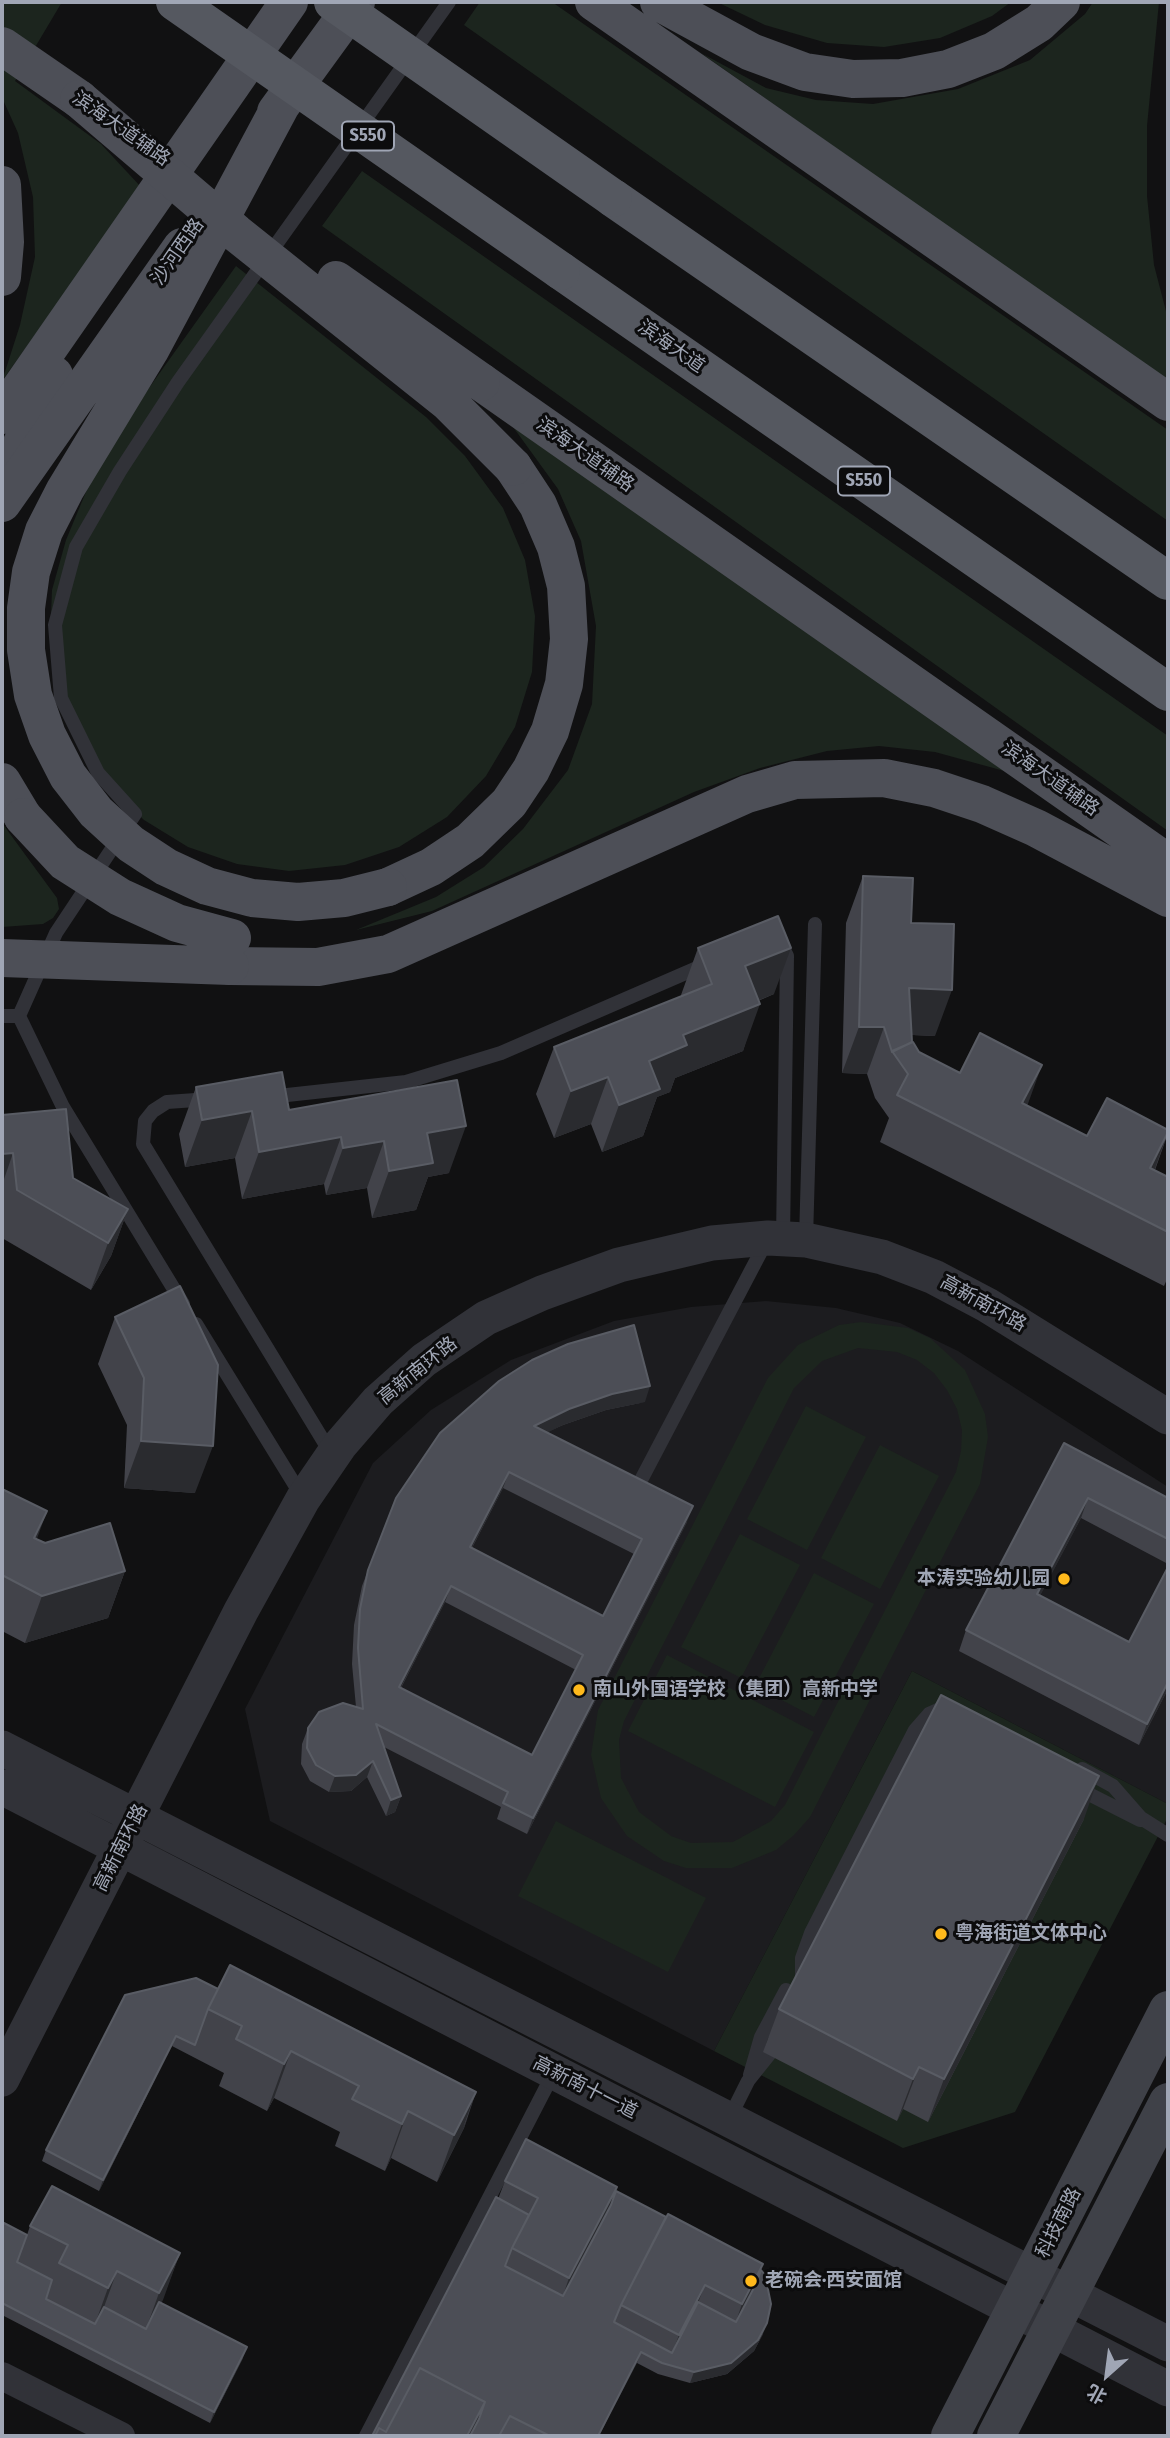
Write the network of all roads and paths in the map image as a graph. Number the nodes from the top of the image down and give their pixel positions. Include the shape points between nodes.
1 (175, 2) edge
2 (289, 2) edge
3 (333, 2) edge
4 (356, 2) edge
5 (449, 2) edge
6 (594, 2) edge
7 (659, 2) edge
8 (1061, 2) edge
9 (2, 46) edge
10 (79, 99) junction
11 (280, 107) junction
12 (2, 185) edge
13 (128, 237) junction
14 (2, 277) edge
15 (1168, 402) edge
16 (2, 415) edge
17 (2, 486) edge
18 (2, 503) edge
19 (1168, 581) edge
20 (1168, 692) edge
21 (2, 782) edge
22 (1168, 863) edge
23 (1168, 898) edge
24 (815, 924) dead end
25 (768, 939) edge
26 (231, 952) junction
27 (2, 958) edge
28 (719, 958) edge
29 (2, 1016) edge
30 (19, 1016) junction
31 (257, 1097) edge
32 (230, 1098) edge
33 (786, 1239) junction
34 (1168, 1418) edge
35 (332, 1456) junction
36 (640, 1482) edge
37 (303, 1499) junction
38 (968, 1709) edge
39 (2, 1748) edge
40 (1065, 1760) edge
41 (1060, 1779) edge
42 (2, 1787) edge
43 (137, 1816) junction
44 (1151, 1826) junction
45 (1168, 1835) edge
46 (120, 1849) junction
47 (786, 1990) edge
48 (800, 2000) edge
49 (1168, 2010) edge
50 (791, 2024) edge
51 (554, 2072) junction
52 (2, 2078) edge
53 (748, 2081) junction
54 (1168, 2102) edge
55 (729, 2119) junction
56 (1033, 2274) junction
57 (1070, 2293) junction
58 (1014, 2310) junction
59 (1051, 2329) junction
60 (1168, 2344) edge
61 (2, 2376) edge
62 (1168, 2389) edge
63 (121, 2436) edge
64 (366, 2436) edge
65 (950, 2436) edge
66 (996, 2436) edge

1 - 20 highway, 滨海大道 / S550, bridge
2 - 13 main road
3 - 19 highway, bridge
4 - 11 main road, 沙河西路, bridge
5 - 30 lane via 177,382 76,547 55,625 61,698 98,773 135,814 55,933
6 - 15 main road
7 - 8 main road via 751,52 805,72 853,79 902,78 948,69 993,51 1039,23
9 - 10 main road, 滨海大道辅路
10 - 11 main road, bridge via 236,233 449,403 513,467 538,505 555,547 565,586 569,639 564,684 551,731 509,803 470,841 431,867 388,887 344,898 298,902 218,889 166,867 131,844 96,812 68,776 47,735 26,650 26,608 44,531 150,350
10 - 22 main road, 滨海大道辅路, bridge
11 - 18 main road, 沙河西路, bridge
12 - 14 main road
13 - 16 main road
13 - 17 main road via 64,355
21 - 26 main road, bridge via 23,817 65,862 120,897
23 - 26 main road via 982,804 884,778 840,777 795,780 747,794 421,942 354,962 318,967
24 - 33 lane
25 - 33 lane via 777,940 787,956
26 - 27 main road, bridge
28 - 31 lane via 501,1053 418,1078 298,1096
29 - 30 lane
30 - 37 lane via 63,1107
32 - 35 lane via 167,1102 145,1122 144,1144
33 - 34 street, 高新南环路 via 882,1257 934,1277 999,1311
33 - 35 street, 高新南环路 via 712,1243 619,1265 486,1318 424,1360 378,1401
33 - 36 lane
35 - 37 street, 高新南环路
37 - 43 street, 高新南环路
38 - 48 lane via 937,1709 915,1730 805,1945
39 - 43 street, 高新南十一道
40 - 44 lane via 1113,1786
41 - 44 lane
42 - 46 street, 高新南十一道
43 - 46 street, 高新南环路
43 - 55 street, 高新南十一道
44 - 45 lane
46 - 51 street, 高新南十一道
46 - 52 street, 高新南环路
47 - 53 lane via 761,2037
49 - 56 main road, 科技南路
50 - 53 lane
51 - 58 street, 高新南十一道
51 - 64 lane
53 - 55 lane
54 - 57 main road
55 - 56 street, 高新南十一道
56 - 57 street, 高新南十一道
56 - 58 main road, 科技南路
57 - 59 main road
57 - 60 street, 高新南十一道
58 - 59 street, 高新南十一道
58 - 65 main road, 科技南路
59 - 62 street, 高新南十一道
59 - 66 main road
61 - 63 street

